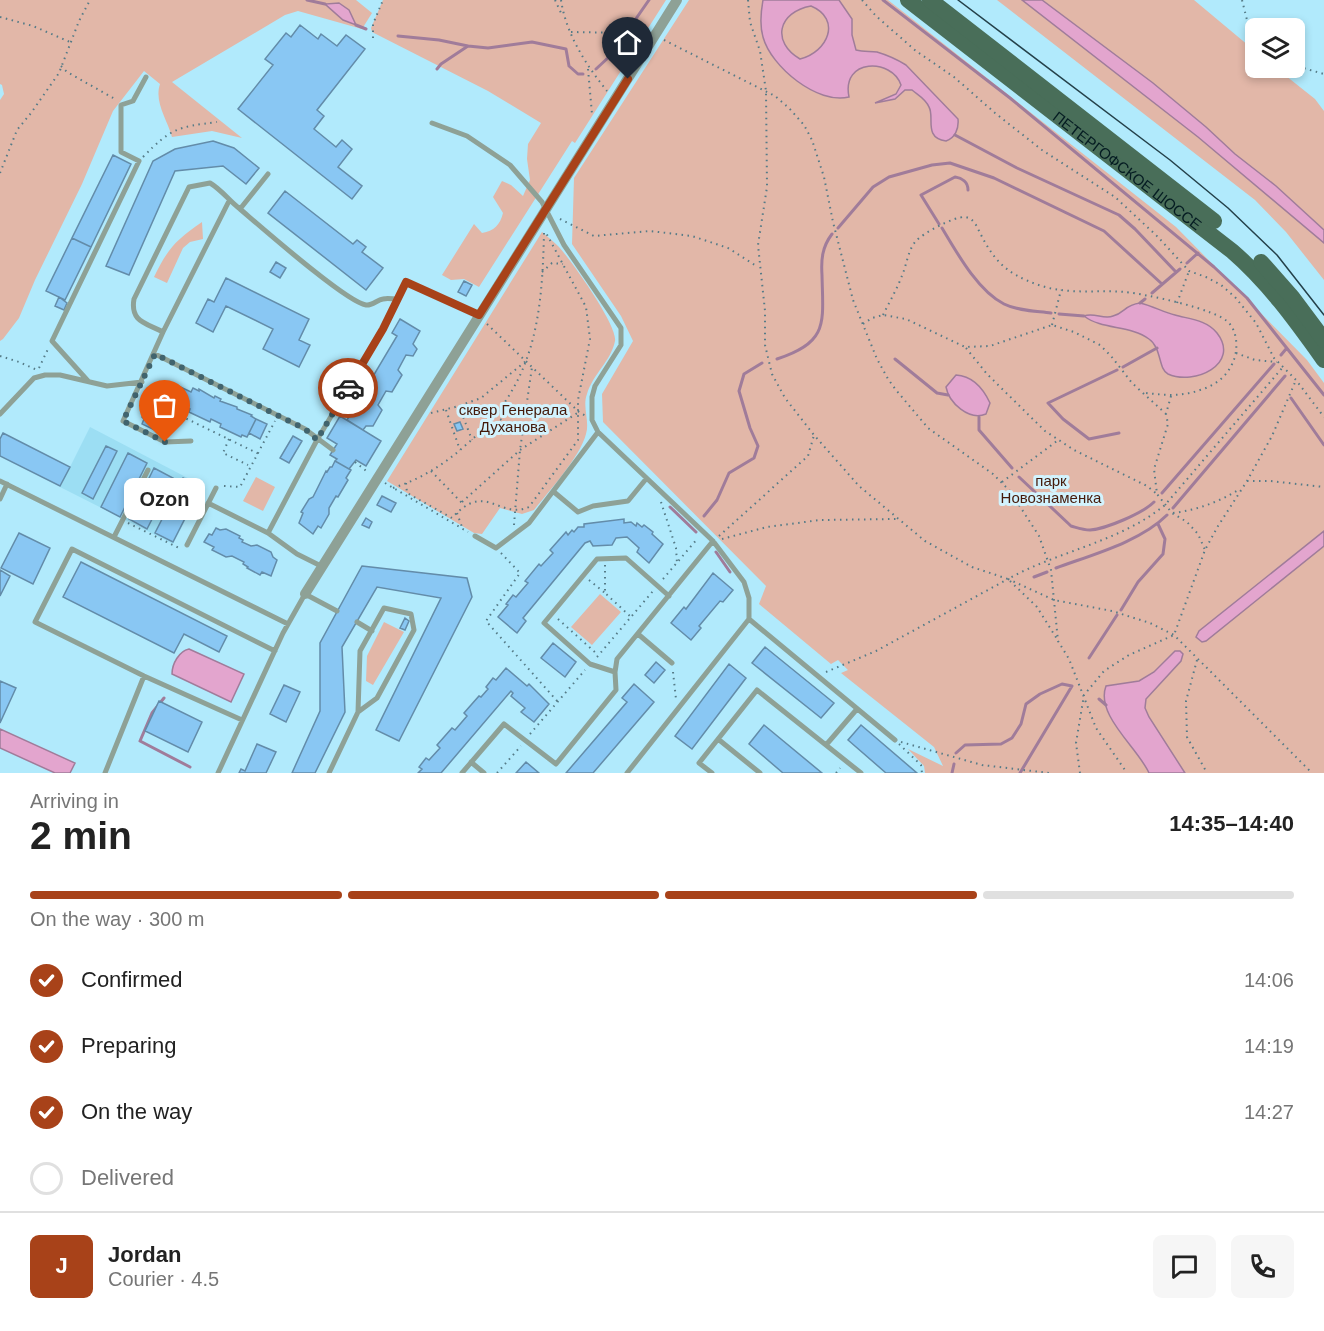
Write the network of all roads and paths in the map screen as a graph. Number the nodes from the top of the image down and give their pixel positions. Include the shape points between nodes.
1 (90, 0) edge
2 (383, 0) edge
3 (555, 0) edge
4 (561, 0) edge
5 (677, 0) edge
6 (748, 0) edge
7 (862, 0) edge
8 (908, 0) edge
9 (930, 0) edge
10 (1242, 0) edge
11 (0, 16) edge
12 (563, 17) junction
13 (1246, 18) edge
14 (571, 32) junction
15 (629, 34) dead end
16 (655, 35) junction
17 (373, 38) dead end
18 (70, 43) junction
19 (61, 66) junction
20 (587, 66) junction
21 (1305, 69) edge
22 (1324, 74) edge
23 (146, 77) dead end
24 (608, 91) dead end
25 (766, 92) junction
26 (119, 103) dead end
27 (592, 116) dead end
28 (217, 122) dead end
29 (432, 123) dead end
30 (139, 161) junction
31 (0, 173) edge
32 (268, 174) dead end
33 (229, 201) junction
34 (240, 209) junction
35 (547, 210) junction
36 (563, 264) junction
37 (759, 268) junction
38 (1189, 271) junction
39 (542, 272) junction
40 (1061, 290) junction
41 (397, 299) junction
42 (1177, 303) junction
43 (479, 315) junction
44 (883, 315) junction
45 (863, 324) junction
46 (1052, 325) junction
47 (164, 332) junction
48 (1324, 340) edge
49 (52, 341) junction
50 (965, 347) junction
51 (1236, 353) junction
52 (155, 354) junction
53 (0, 356) edge
54 (527, 360) junction
55 (1324, 360) edge
56 (1278, 362) junction
57 (532, 367) junction
58 (1282, 367) junction
59 (38, 370) junction
60 (34, 378) junction
61 (1296, 380) junction
62 (88, 381) junction
63 (142, 382) junction
64 (1146, 393) junction
65 (1171, 396) junction
66 (459, 406) junction
67 (446, 410) junction
68 (579, 412) junction
69 (0, 414) edge
70 (428, 414) dead end
71 (1166, 414) junction
72 (181, 416) dead end
73 (278, 416) junction
74 (495, 417) junction
75 (1324, 417) edge
76 (592, 420) junction
77 (598, 432) junction
78 (814, 435) junction
79 (522, 436) junction
80 (229, 439) junction
81 (317, 440) junction
82 (472, 440) junction
83 (191, 441) dead end
84 (1058, 441) junction
85 (333, 450) dead end
86 (520, 450) junction
87 (460, 451) junction
88 (259, 454) junction
89 (355, 462) dead end
90 (248, 465) dead end
91 (148, 470) dead end
92 (431, 471) junction
93 (373, 476) dead end
94 (646, 478) junction
95 (380, 480) dead end
96 (0, 481) edge
97 (1247, 481) junction
98 (1002, 482) junction
99 (406, 483) junction
100 (7, 484) junction
101 (1324, 487) edge
102 (216, 488) joint
103 (393, 488) junction
104 (656, 488) junction
105 (1243, 488) junction
106 (554, 492) junction
107 (1157, 494) junction
108 (0, 499) edge
109 (462, 502) junction
110 (208, 503) junction
111 (1165, 505) junction
112 (464, 506) junction
113 (515, 511) junction
114 (457, 513) junction
115 (1172, 513) junction
116 (898, 519) junction
117 (122, 522) junction
118 (463, 529) junction
119 (704, 532) junction
120 (268, 533) junction
121 (513, 535) junction
122 (475, 536) joint
123 (114, 537) junction
124 (714, 541) junction
125 (187, 545) joint
126 (496, 548) junction
127 (1205, 550) junction
128 (605, 559) junction
129 (1048, 559) junction
130 (677, 563) junction
131 (321, 566) junction
132 (584, 576) junction
133 (1008, 579) junction
134 (658, 586) junction
135 (605, 593) junction
136 (305, 594) junction
137 (669, 596) junction
138 (1054, 600) junction
139 (337, 611) dead end
140 (552, 614) junction
141 (631, 617) junction
142 (749, 619) junction
143 (357, 622) dead end
144 (288, 624) junction
145 (372, 631) junction
146 (638, 634) junction
147 (1174, 635) junction
148 (1058, 641) junction
149 (275, 651) junction
150 (598, 655) junction
151 (1197, 660) junction
152 (672, 663) joint
153 (590, 664) junction
154 (615, 672) junction
155 (144, 676) junction
156 (818, 676) junction
157 (1084, 695) junction
158 (558, 702) junction
159 (857, 709) junction
160 (677, 711) junction
161 (358, 712) junction
162 (242, 720) junction
163 (718, 739) junction
164 (525, 740) junction
165 (895, 740) junction
166 (826, 745) junction
167 (517, 750) dead end
168 (471, 762) junction
169 (1004, 767) junction
170 (105, 773) edge
171 (218, 773) edge
172 (329, 773) edge
173 (462, 773) edge
174 (484, 773) edge
175 (497, 773) edge
176 (627, 773) edge
177 (712, 773) edge
178 (760, 773) edge
179 (861, 773) edge
180 (922, 773) edge
181 (998, 773) edge
182 (1049, 773) edge
183 (1080, 773) edge
184 (1127, 773) edge
185 (1207, 773) edge
186 (1312, 773) edge

1 - 18 path
2 - 17 path
3 - 12 path
4 - 12 path
5 - 16 street
6 - 25 path
7 - 38 path via 916,51 954,77 1042,150 1115,197
8 - 55 main road, ПЕТЕРГОФСКОЕ ШОССЕ via 1232,251 1263,280
9 - 48 main road, ПЕТЕРГОФСКОЕ ШОССЕ via 1251,253 1280,282
10 - 13 path
11 - 18 path
12 - 14 path
14 - 15 path
14 - 20 path
16 - 25 path
16 - 35 street
18 - 19 path
19 - 26 path
19 - 31 path via 17,130
20 - 24 path
20 - 27 path
21 - 22 path
23 - 30 lane via 133,101 121,105 121,152
25 - 37 path via 767,187 758,245
25 - 45 path via 789,108 812,140 849,285
28 - 30 path via 168,133
29 - 35 lane via 467,136 510,165
30 - 49 lane
32 - 34 lane
33 - 34 lane
33 - 47 lane
33 - 47 lane via 210,183 189,188 183,198 132,310 136,319
34 - 41 lane via 346,295 369,305 382,299
35 - 37 path via 594,236 650,231 692,236 728,248
35 - 43 street
35 - 76 lane via 564,245 621,328 621,345 595,386
36 - 39 path via 552,263
36 - 39 path via 544,228
36 - 68 path via 585,307 590,339
37 - 78 path via 765,345 772,374
38 - 42 path
38 - 56 path via 1221,285 1235,297 1256,323
39 - 54 path via 536,328
40 - 42 path via 1126,292
40 - 44 path via 1010,273 997,262 972,219 963,217 913,244
40 - 46 path
41 - 43 lane via 406,282
41 - 81 lane
42 - 51 path via 1229,323
43 - 54 path
43 - 131 street
44 - 45 path
44 - 50 path via 906,319
45 - 98 path via 888,379 921,420
46 - 50 path via 990,346
46 - 64 path via 1100,345 1132,383
47 - 52 lane
49 - 59 path
49 - 62 lane
50 - 84 path via 992,380
51 - 56 path
51 - 65 path via 1224,377 1212,386
52 - 63 lane
52 - 73 lane
53 - 59 path
54 - 57 path
54 - 66 path via 490,391
54 - 74 path
56 - 58 path
57 - 68 path
57 - 79 path
58 - 61 path
58 - 111 path
59 - 60 path
60 - 62 lane via 60,375
60 - 69 lane
61 - 75 path
61 - 97 path
62 - 63 lane via 107,386
63 - 83 lane via 123,421 165,442
64 - 65 path
64 - 71 path
65 - 71 path
66 - 67 path
66 - 82 path
67 - 70 path
67 - 87 path
68 - 76 path
68 - 86 path
68 - 113 path via 574,447 529,507
71 - 107 path via 1168,424 1154,469
72 - 80 path
73 - 81 lane via 305,429
73 - 88 path
74 - 79 path
74 - 82 path
76 - 77 lane
77 - 94 lane
77 - 106 lane
78 - 116 path via 859,486
78 - 124 path via 808,456
79 - 86 path
80 - 88 path
80 - 90 path via 223,453
81 - 85 lane
81 - 120 lane
82 - 87 path
84 - 98 path
84 - 107 path
86 - 109 path
86 - 113 path
87 - 92 path
88 - 102 path via 240,487
89 - 93 path
91 - 117 lane
92 - 99 path
92 - 109 path
94 - 104 lane
94 - 106 lane via 628,501 578,512
95 - 103 path
96 - 100 lane
97 - 101 path
97 - 105 path
98 - 129 path via 1039,536
99 - 103 path
99 - 114 path via 407,493 452,518
100 - 108 lane
100 - 123 lane
102 - 110 lane
103 - 118 path
104 - 119 lane
104 - 130 path
105 - 115 path via 1206,506
105 - 127 path
106 - 121 lane via 529,524
107 - 111 path
109 - 112 path
110 - 120 lane
110 - 125 lane
111 - 115 path
111 - 129 path via 1131,527
112 - 113 path via 487,501
112 - 114 path
113 - 121 path
114 - 118 path
115 - 127 path via 1198,534
116 - 124 path via 820,520 767,527
116 - 133 path via 951,556
117 - 123 lane
117 - 125 path via 179,549
118 - 122 path
119 - 124 lane
119 - 130 path
120 - 131 lane
121 - 126 lane
122 - 126 lane
123 - 144 lane
124 - 137 lane
124 - 142 lane via 744,582
126 - 158 path via 520,573 486,621
127 - 147 path
128 - 132 lane via 597,559
128 - 134 lane via 626,558
128 - 135 path
129 - 133 path
129 - 138 path
130 - 134 path
131 - 136 street
132 - 135 path
132 - 140 lane
133 - 138 path
133 - 148 path via 1036,607
133 - 156 path via 876,651
134 - 137 lane
134 - 141 path
135 - 141 path
136 - 139 lane
136 - 144 lane
137 - 146 lane
138 - 147 path via 1112,611
138 - 148 path
140 - 150 path
140 - 153 lane via 544,623
141 - 150 path
142 - 156 lane
142 - 160 lane
143 - 145 lane
144 - 149 lane
145 - 161 lane via 360,651
145 - 161 lane via 384,608 411,614 414,630 376,698
146 - 152 lane
146 - 154 lane via 617,659
147 - 151 path
147 - 157 path via 1129,654 1104,671
148 - 157 path
149 - 155 lane via 72,549 35,622
149 - 162 lane
150 - 153 path
151 - 185 path via 1186,701 1187,738
151 - 186 path
152 - 160 path
153 - 154 lane
153 - 158 path
154 - 164 lane via 616,690 556,764
155 - 162 lane
155 - 170 lane
156 - 159 lane
157 - 183 path via 1076,743
157 - 184 path via 1096,728
158 - 164 path
159 - 165 lane
159 - 166 lane
160 - 176 lane
161 - 172 lane
162 - 171 lane
163 - 166 lane via 757,690
163 - 177 lane via 699,763
163 - 178 lane
164 - 168 lane via 504,724
165 - 169 path via 982,765
165 - 180 path via 921,765
166 - 179 lane
167 - 175 path
168 - 173 lane
168 - 174 lane
169 - 181 path
169 - 182 path

